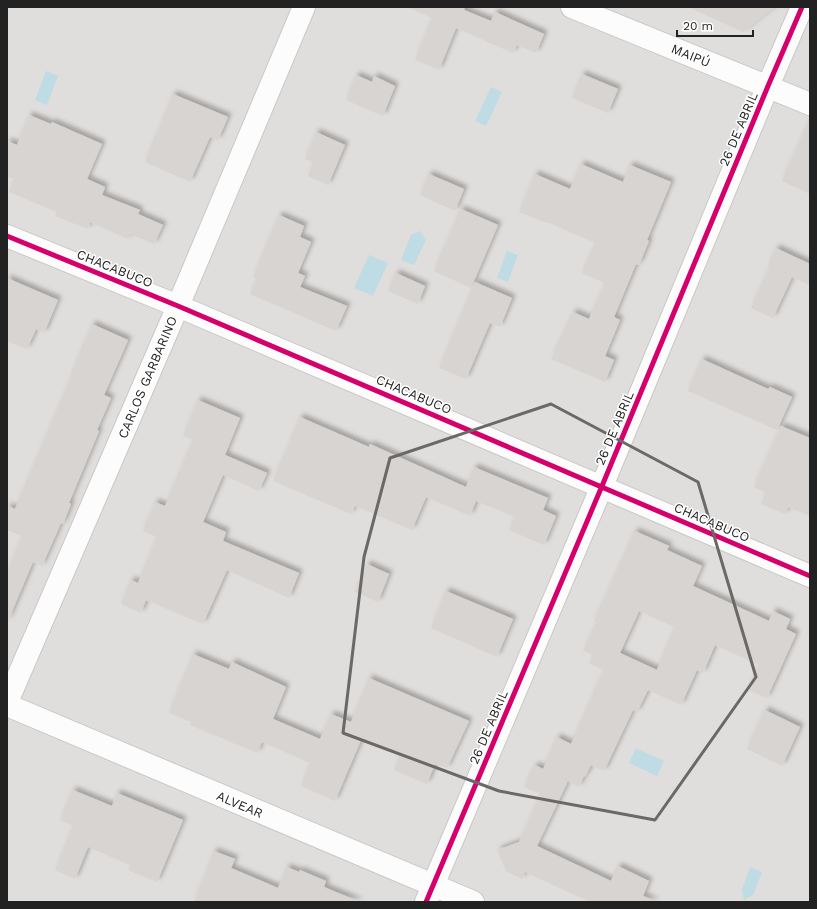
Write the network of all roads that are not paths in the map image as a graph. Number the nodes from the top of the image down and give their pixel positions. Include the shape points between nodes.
1 (304, 7) edge
2 (572, 7) edge
3 (802, 7) edge
4 (768, 86) junction
5 (810, 104) edge
6 (7, 236) edge
7 (178, 306) junction
8 (602, 486) junction
9 (810, 576) edge
10 (7, 702) edge
11 (7, 705) edge
12 (429, 894) edge
13 (474, 902) edge

1 - 7 street, CARLOS GARBARINO
2 - 4 street, MAIPÚ
3 - 4 street, 26 DE ABRIL
4 - 5 street, MAIPÚ
4 - 8 street, 26 DE ABRIL
6 - 7 street, CHACABUCO
7 - 8 street, CHACABUCO
7 - 10 street, CARLOS GARBARINO
8 - 9 street, CHACABUCO
8 - 12 street, 26 DE ABRIL
11 - 12 street, ALVEAR
12 - 13 street, ALVEAR

